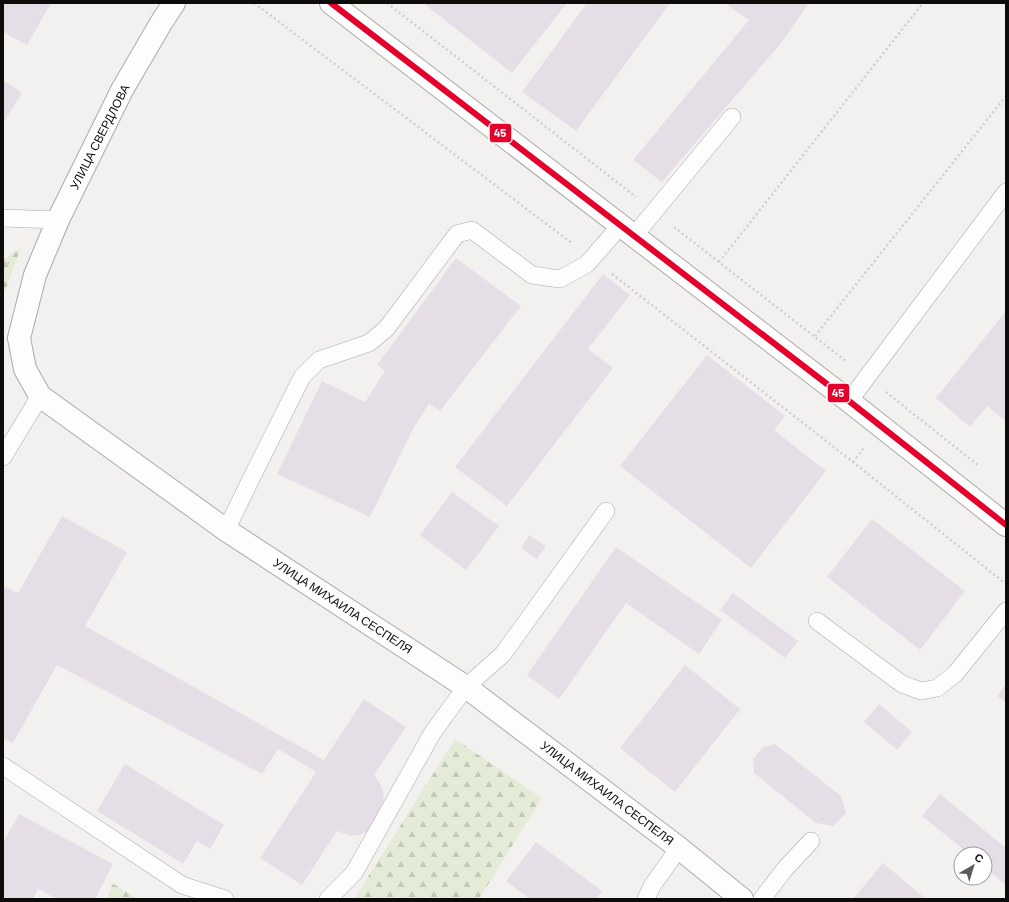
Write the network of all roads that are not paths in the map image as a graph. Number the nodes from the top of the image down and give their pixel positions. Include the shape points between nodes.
1 (174, 3) edge
2 (331, 3) edge
3 (732, 117) dead end
4 (1006, 192) edge
5 (3, 218) edge
6 (58, 220) junction
7 (627, 230) junction
8 (35, 275) joint
9 (40, 396) junction
10 (848, 400) junction
11 (3, 457) edge
12 (606, 511) dead end
13 (1006, 524) edge
14 (226, 530) junction
15 (1006, 611) edge
16 (817, 621) dead end
17 (466, 688) junction
18 (3, 766) edge
19 (811, 841) dead end
20 (679, 848) junction
21 (225, 899) edge
22 (328, 899) edge
23 (646, 899) edge
24 (742, 899) edge
25 (762, 899) edge

1 - 6 street, УЛИЦА СВЕРДЛОВА via 122,90
2 - 7 street
3 - 7 lane via 655,211
4 - 10 lane
5 - 6 lane
6 - 8 street, УЛИЦА СВЕРДЛОВА
7 - 10 street
7 - 14 lane via 587,264 560,279 532,275 472,230 457,234 386,329 369,343 319,360 302,377
8 - 9 street, УЛИЦА МИХАИЛА СЕСПЕЛЯ via 19,338 25,369
9 - 11 lane
9 - 14 street, УЛИЦА МИХАИЛА СЕСПЕЛЯ
10 - 13 street
12 - 17 lane via 503,654
14 - 17 street, УЛИЦА МИХАИЛА СЕСПЕЛЯ
15 - 16 lane via 955,674 937,688 921,691 902,684
17 - 20 street, УЛИЦА МИХАИЛА СЕСПЕЛЯ
17 - 22 lane via 433,732 354,873
18 - 21 lane via 182,886
19 - 25 lane
20 - 23 lane via 652,886
20 - 24 street, УЛИЦА МИХАИЛА СЕСПЕЛЯ

